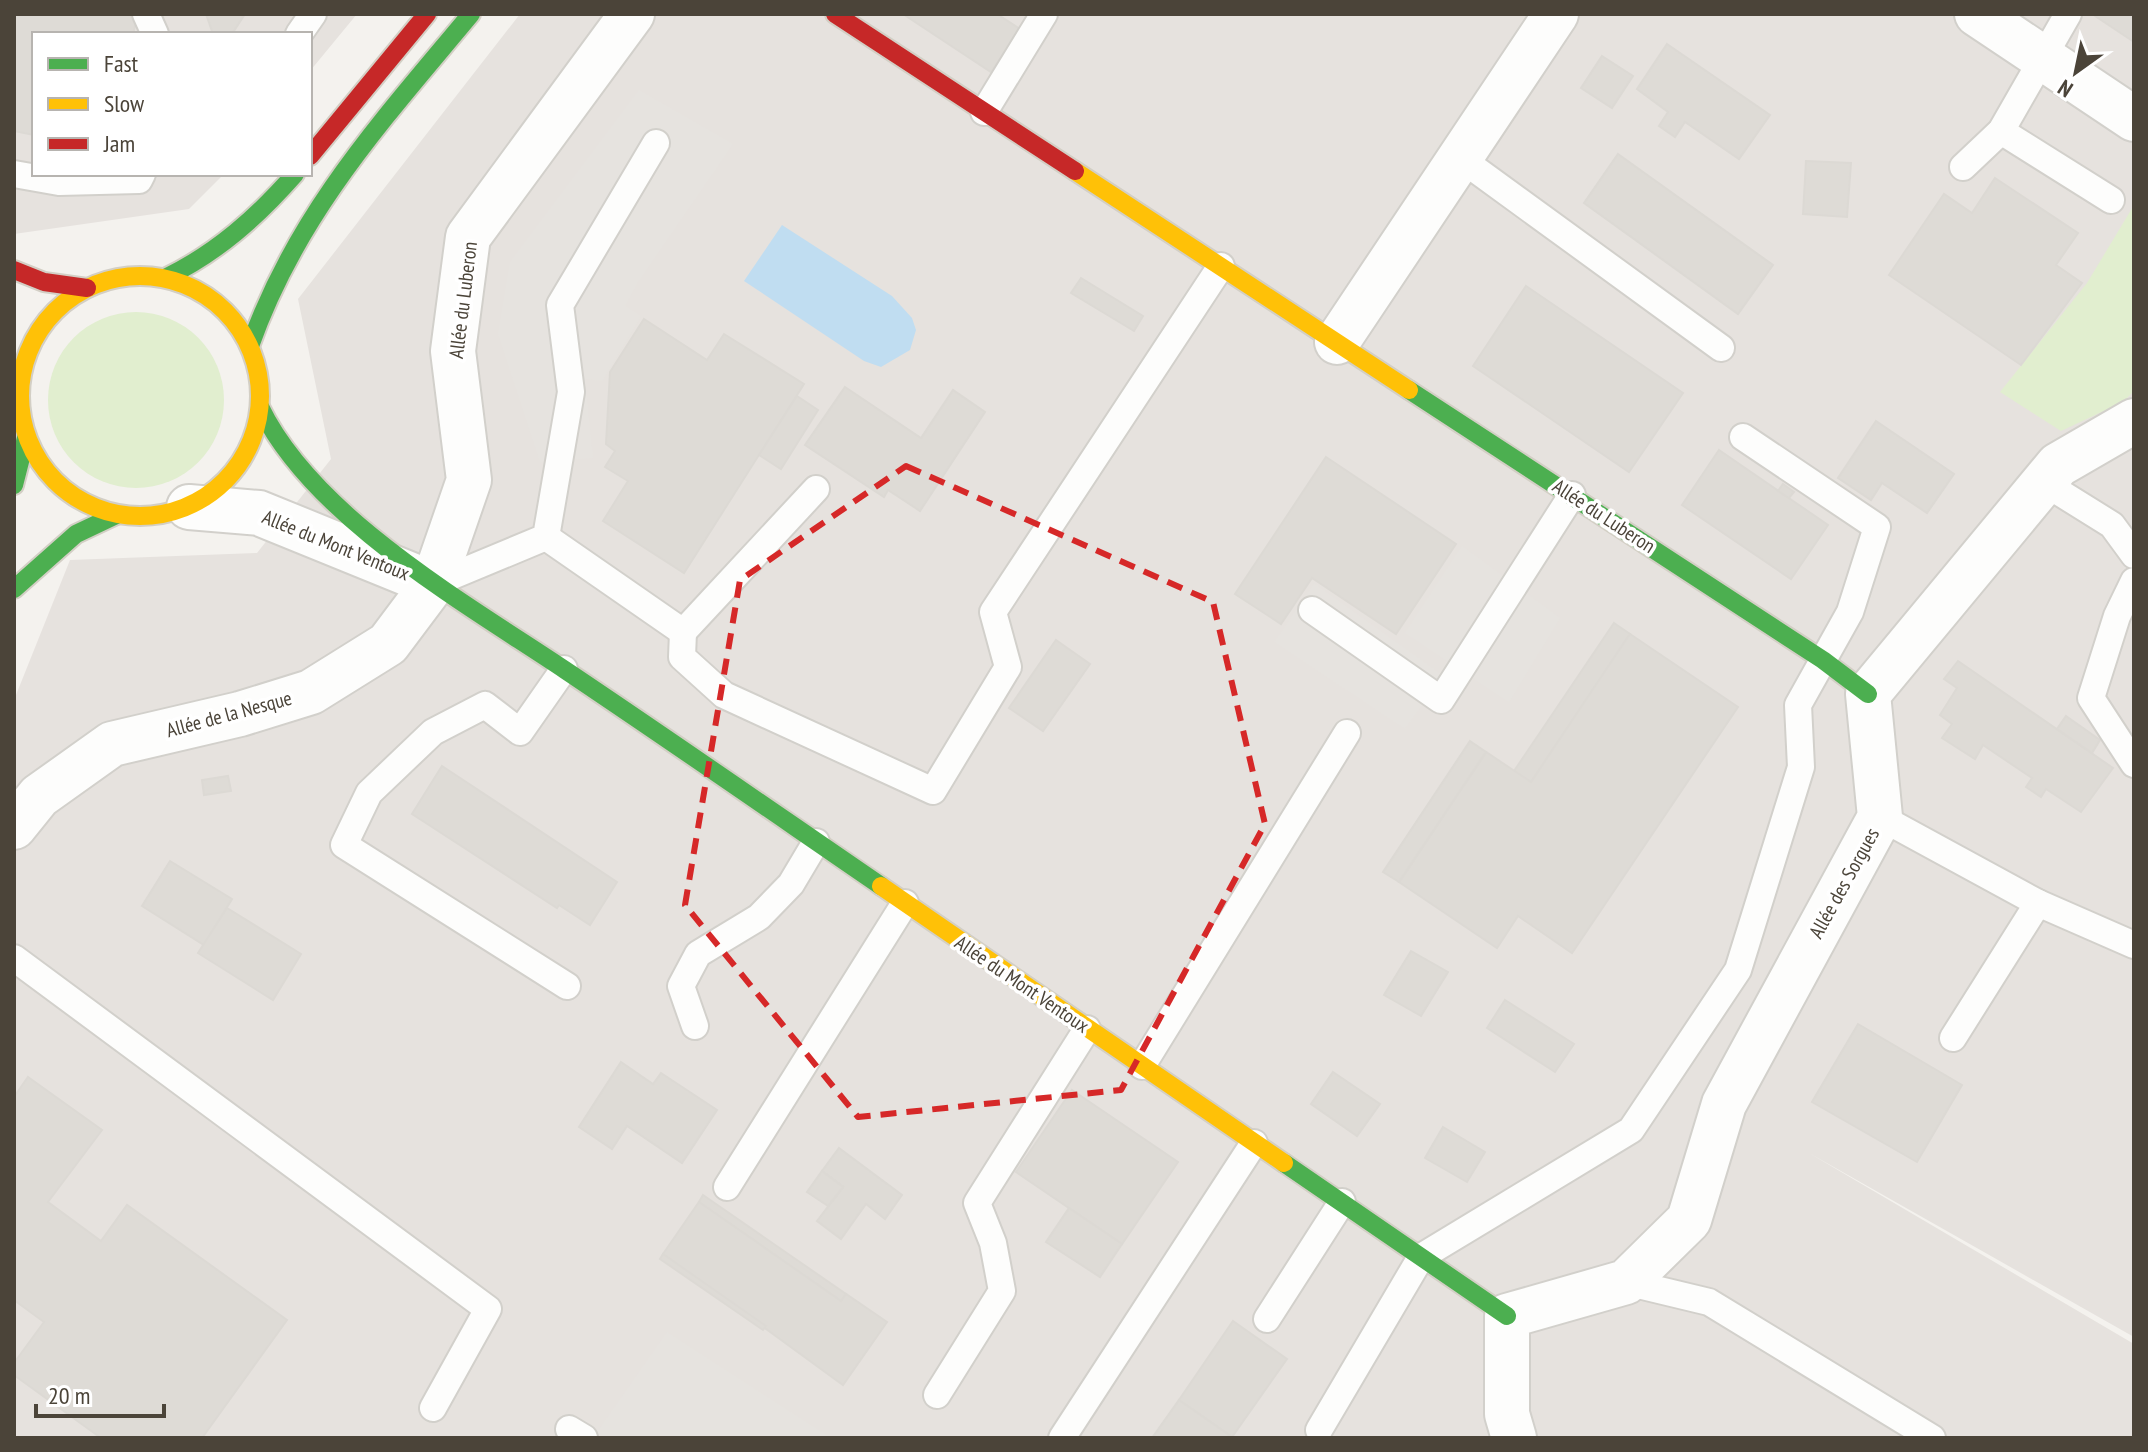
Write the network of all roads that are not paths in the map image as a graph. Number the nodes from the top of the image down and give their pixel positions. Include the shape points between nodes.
1 (313, 14) edge
2 (427, 14) edge
3 (471, 14) edge
4 (632, 14) edge
5 (835, 14) edge
6 (1044, 14) edge
7 (1556, 14) edge
8 (1977, 14) edge
9 (2068, 14) edge
10 (300, 32) edge
11 (2045, 59) junction
12 (984, 112) junction
13 (2134, 119) edge
14 (2001, 131) junction
15 (656, 143) dead end
16 (312, 154) edge
17 (1460, 158) junction
18 (1963, 167) dead end
19 (14, 174) edge
20 (141, 176) edge
21 (293, 176) edge
22 (2111, 200) dead end
23 (1221, 266) junction
24 (14, 270) edge
25 (165, 278) junction
26 (87, 288) junction
27 (1337, 342) junction
28 (250, 346) junction
29 (1721, 348) dead end
30 (16, 389) edge
31 (260, 407) junction
32 (2134, 421) edge
33 (1743, 437) dead end
34 (26, 438) junction
35 (2043, 482) junction
36 (14, 485) edge
37 (816, 489) dead end
38 (1572, 495) junction
39 (189, 507) junction
40 (116, 515) junction
41 (546, 537) junction
42 (2134, 555) edge
43 (2134, 581) edge
44 (433, 584) junction
45 (14, 589) edge
46 (1312, 610) dead end
47 (683, 632) junction
48 (1823, 660) junction
49 (564, 669) junction
50 (1868, 694) junction
51 (1347, 733) dead end
52 (2134, 764) edge
53 (1880, 817) junction
54 (14, 827) edge
55 (816, 842) junction
56 (905, 903) junction
57 (2038, 903) junction
58 (2134, 945) edge
59 (14, 958) edge
60 (567, 986) dead end
61 (695, 1026) dead end
62 (1087, 1029) junction
63 (1953, 1038) dead end
64 (1142, 1066) junction
65 (1254, 1143) junction
66 (727, 1187) dead end
67 (1342, 1202) junction
68 (1421, 1257) junction
69 (1626, 1282) junction
70 (1507, 1316) junction
71 (1267, 1319) dead end
72 (937, 1395) dead end
73 (433, 1408) dead end
74 (1319, 1430) dead end
75 (1062, 1438) edge
76 (1514, 1438) edge
77 (1932, 1438) edge

1 - 10 lane
2 - 16 street
3 - 28 street via 316,204 278,268
4 - 44 street, Allée du Luberon via 468,237 453,351 469,480
5 - 12 street, Allée du Luberon
6 - 12 lane
7 - 17 street
8 - 11 street
9 - 11 lane
11 - 13 street
11 - 14 lane
12 - 23 street, Allée du Luberon
14 - 18 lane
14 - 22 lane
15 - 41 lane via 560,305 571,392
17 - 27 street
17 - 29 lane
19 - 20 lane via 59,182
21 - 25 street via 237,233 195,265
23 - 27 street, Allée du Luberon
23 - 47 lane via 993,612 1008,667 933,791 724,695 682,657
24 - 26 street via 44,282
25 - 26 street via 125,276
25 - 28 street via 200,292 229,315
26 - 30 street via 52,314 28,351
27 - 38 street, Allée du Luberon
28 - 31 street via 259,376
30 - 34 street
31 - 39 street via 249,448 225,482
31 - 44 street, Allée du Mont Ventoux via 276,440 323,492
32 - 35 street via 2058,465
33 - 48 lane via 1877,527 1850,612
34 - 36 street
34 - 40 street via 47,473 78,500
35 - 42 lane via 2112,525
35 - 50 street
37 - 47 lane
38 - 46 lane via 1441,700
38 - 48 street, Allée du Luberon
39 - 40 street via 153,516
39 - 44 street, Allée du Mont Ventoux via 259,513
40 - 45 street via 76,534
41 - 44 lane
41 - 47 lane
43 - 52 lane via 2091,698
44 - 49 street, Allée du Mont Ventoux
44 - 54 street, Allée de la Nesque via 388,644 311,692 112,744 39,796
48 - 50 street, Allée du Luberon
48 - 68 lane via 1798,705 1801,767 1738,970 1631,1130
49 - 55 street, Allée du Mont Ventoux
49 - 60 lane via 520,732 485,705 433,732 369,793 344,845
50 - 53 street, Allée des Sorgues
51 - 64 lane
53 - 57 lane
53 - 69 street, Allée des Sorgues via 1724,1104 1689,1220
55 - 56 street, Allée du Mont Ventoux
55 - 61 lane via 791,884 759,917 698,954 681,986
56 - 62 street, Allée du Mont Ventoux
56 - 66 lane
57 - 58 lane
57 - 63 lane
59 - 73 lane via 488,1309
62 - 64 street, Allée du Mont Ventoux
62 - 72 lane via 977,1203 993,1243 1002,1291
64 - 65 street, Allée du Mont Ventoux
65 - 67 street, Allée du Mont Ventoux
65 - 75 lane
67 - 68 street, Allée du Mont Ventoux
67 - 71 lane
68 - 70 street, Allée du Mont Ventoux
68 - 74 lane
69 - 70 street, Allée des Sorgues
69 - 77 lane via 1709,1302
70 - 76 street via 1507,1414

